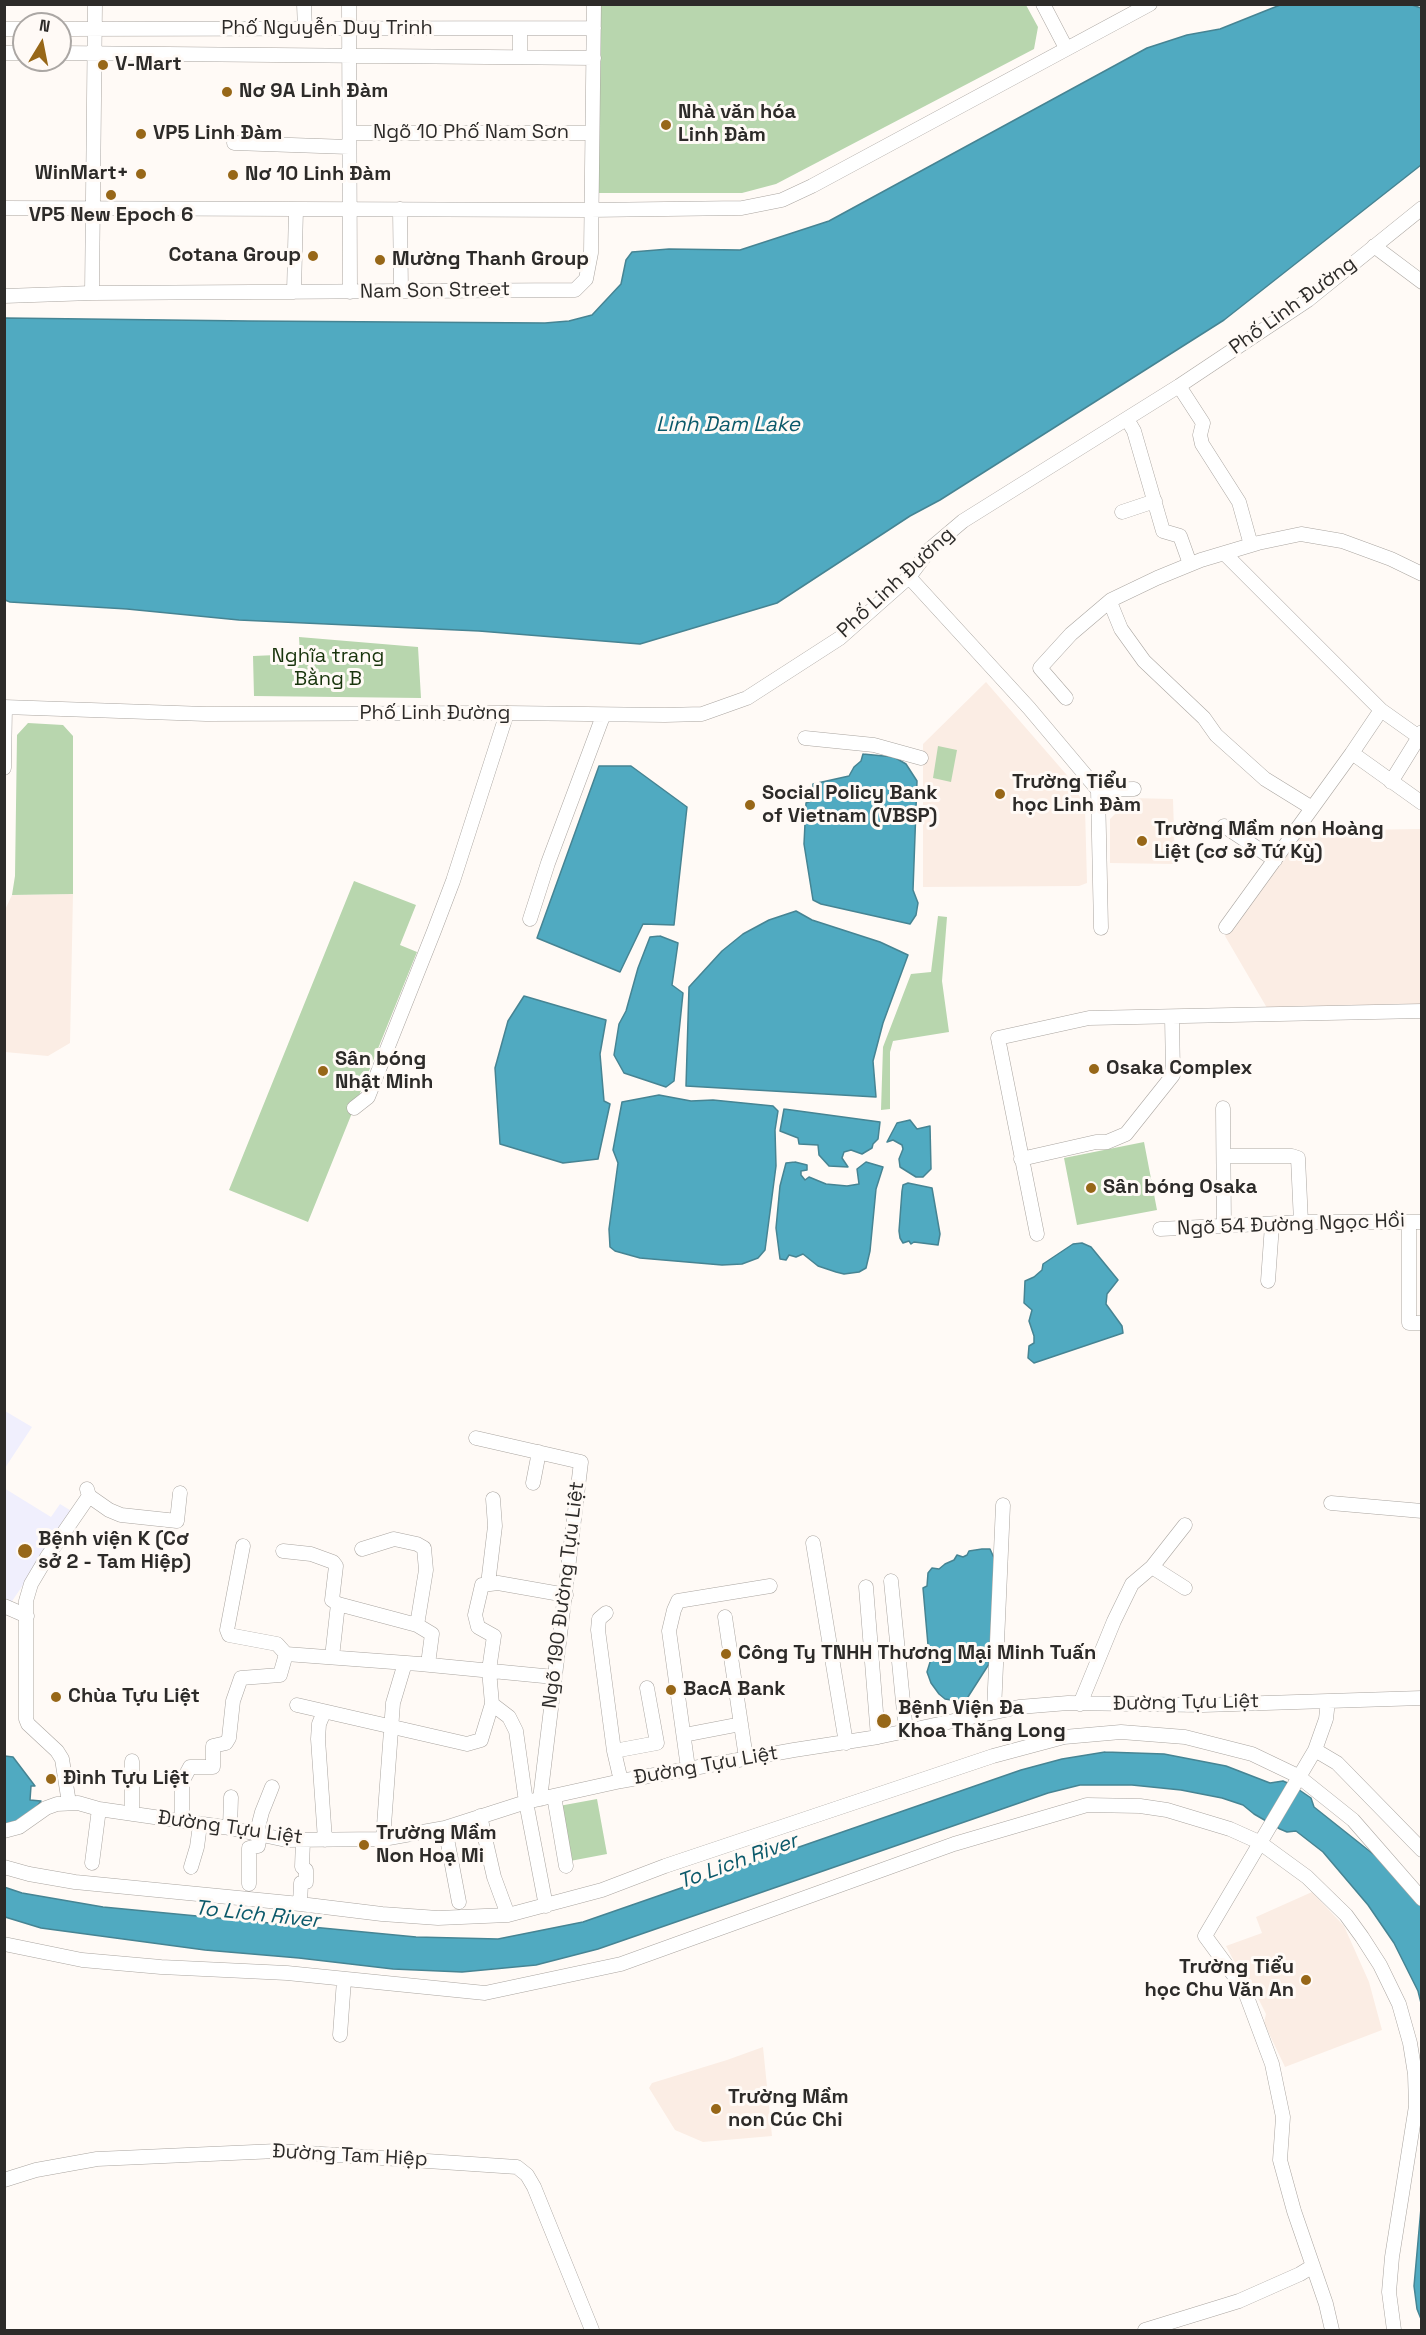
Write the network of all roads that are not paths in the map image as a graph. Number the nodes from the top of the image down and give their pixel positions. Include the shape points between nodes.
1 (95, 4) edge
2 (304, 4) edge
3 (349, 4) edge
4 (594, 4) edge
5 (1043, 4) edge
6 (1150, 4) edge
7 (594, 28) junction
8 (72, 29) edge
9 (94, 29) junction
10 (305, 30) junction
11 (349, 30) junction
12 (418, 30) junction
13 (471, 30) junction
14 (520, 30) junction
15 (1066, 48) junction
16 (72, 53) edge
17 (94, 54) junction
18 (349, 56) junction
19 (419, 56) junction
20 (472, 57) junction
21 (520, 57) junction
22 (594, 58) junction
23 (592, 133) junction
24 (350, 140) junction
25 (234, 143) dead end
26 (4, 208) edge
27 (93, 208) junction
28 (1422, 208) edge
29 (296, 209) junction
30 (351, 209) junction
31 (400, 209) junction
32 (590, 210) junction
33 (1374, 246) junction
34 (1422, 282) edge
35 (401, 291) junction
36 (294, 292) junction
37 (350, 292) junction
38 (92, 293) junction
39 (4, 296) edge
40 (1179, 386) junction
41 (1127, 419) junction
42 (1155, 501) junction
43 (1122, 512) dead end
44 (1251, 545) junction
45 (1224, 553) junction
46 (1190, 564) junction
47 (1422, 574) edge
48 (909, 577) junction
49 (1110, 602) junction
50 (1066, 698) dead end
51 (5, 707) edge
52 (1381, 710) junction
53 (507, 713) junction
54 (603, 716) junction
55 (1420, 734) edge
56 (805, 738) dead end
57 (1354, 751) junction
58 (921, 758) dead end
59 (4, 768) edge
60 (1392, 782) junction
61 (1134, 789) dead end
62 (1098, 790) junction
63 (1422, 803) edge
64 (1312, 808) junction
65 (1224, 826) dead end
66 (1275, 860) junction
67 (530, 919) dead end
68 (1226, 927) dead end
69 (1101, 928) dead end
70 (1422, 1011) edge
71 (1172, 1017) junction
72 (354, 1108) dead end
73 (1223, 1108) dead end
74 (1224, 1156) junction
75 (1021, 1159) junction
76 (1301, 1222) junction
77 (1415, 1222) edge
78 (1272, 1225) junction
79 (1224, 1227) junction
80 (1160, 1228) dead end
81 (1037, 1234) dead end
82 (1415, 1276) edge
83 (1268, 1281) dead end
84 (1422, 1323) edge
85 (476, 1438) dead end
86 (538, 1452) junction
87 (533, 1483) dead end
88 (180, 1493) dead end
89 (493, 1499) dead end
90 (1331, 1503) dead end
91 (1003, 1505) dead end
92 (1422, 1511) edge
93 (1185, 1525) dead end
94 (813, 1543) dead end
95 (243, 1546) dead end
96 (362, 1549) dead end
97 (283, 1551) dead end
98 (1152, 1567) junction
99 (891, 1581) dead end
100 (488, 1584) junction
101 (770, 1586) dead end
102 (866, 1587) dead end
103 (1185, 1588) dead end
104 (566, 1595) junction
105 (338, 1604) junction
106 (4, 1606) edge
107 (606, 1613) dead end
108 (27, 1616) junction
109 (725, 1617) dead end
110 (417, 1625) junction
111 (286, 1654) junction
112 (332, 1657) junction
113 (405, 1663) junction
114 (428, 1664) junction
115 (489, 1670) junction
116 (554, 1677) junction
117 (647, 1688) dead end
118 (1422, 1698) edge
119 (1328, 1701) junction
120 (492, 1704) junction
121 (1080, 1704) junction
122 (297, 1705) dead end
123 (994, 1711) junction
124 (324, 1712) junction
125 (741, 1724) junction
126 (390, 1726) junction
127 (906, 1732) junction
128 (684, 1735) junction
129 (878, 1737) junction
130 (846, 1743) junction
131 (1315, 1750) junction
132 (614, 1751) junction
133 (746, 1758) junction
134 (132, 1761) dead end
135 (688, 1768) junction
136 (1296, 1779) junction
137 (621, 1781) junction
138 (272, 1787) dead end
139 (554, 1796) junction
140 (231, 1797) dead end
141 (533, 1801) junction
142 (69, 1803) junction
143 (99, 1809) junction
144 (132, 1814) junction
145 (480, 1816) junction
146 (182, 1821) junction
147 (200, 1825) junction
148 (230, 1828) junction
149 (445, 1828) junction
150 (4, 1831) edge
151 (258, 1835) junction
152 (1262, 1837) junction
153 (383, 1839) junction
154 (303, 1840) junction
155 (325, 1840) junction
156 (1422, 1850) edge
157 (92, 1863) dead end
158 (566, 1866) dead end
159 (4, 1867) edge
160 (191, 1867) dead end
161 (249, 1884) dead end
162 (1422, 1899) edge
163 (459, 1902) dead end
164 (300, 1904) junction
165 (546, 1906) junction
166 (508, 1915) junction
167 (4, 1944) edge
168 (344, 1980) junction
169 (340, 2035) dead end
170 (4, 2180) edge
171 (1312, 2266) junction
172 (1393, 2324) edge
173 (592, 2331) edge
174 (1145, 2331) edge
175 (1332, 2331) edge
176 (1404, 2331) edge

1 - 9 street
2 - 10 street
3 - 11 street
4 - 7 street, Nam Son Street
5 - 15 street
6 - 15 street
7 - 14 street, Phố Nguyễn Duy Trinh
7 - 22 street, Nam Son Street
8 - 9 street, Phố Nguyễn Duy Trinh
9 - 10 street, Phố Nguyễn Duy Trinh
9 - 17 street
10 - 11 street, Phố Nguyễn Duy Trinh
11 - 12 street, Phố Nguyễn Duy Trinh
11 - 18 street
12 - 13 street, Phố Nguyễn Duy Trinh
12 - 19 street
13 - 14 street, Phố Nguyễn Duy Trinh
13 - 20 street
14 - 21 street
15 - 32 street via 782,200 742,208
16 - 17 street, Phố Nguyễn Duy Trinh
17 - 18 street, Phố Nguyễn Duy Trinh
17 - 27 street
18 - 19 street, Phố Nguyễn Duy Trinh
18 - 24 street
19 - 20 street, Phố Nguyễn Duy Trinh
20 - 21 street, Phố Nguyễn Duy Trinh
21 - 22 street, Phố Nguyễn Duy Trinh
22 - 23 street, Nam Son Street
23 - 24 street, Ngõ 10 Phố Nam Sơn
23 - 32 street, Nam Son Street
24 - 25 street, Ngõ 10 Phố Nam Sơn
24 - 30 street
26 - 27 street
27 - 29 street
27 - 38 street
28 - 33 street, Phố Linh Đường
29 - 30 street
29 - 36 street
30 - 31 street
30 - 37 street
31 - 32 street
31 - 35 street
32 - 35 street, Nam Son Street via 588,270 586,279 575,290
33 - 34 street
33 - 40 street, Phố Linh Đường via 1308,300
35 - 37 street, Nam Son Street
36 - 37 street, Nam Son Street
36 - 38 street, Nam Son Street
38 - 39 street, Nam Son Street
40 - 41 street, Phố Linh Đường
40 - 44 street via 1203,423 1202,444 1239,502
41 - 42 street
41 - 48 street, Phố Linh Đường via 963,521 930,549
42 - 43 street
42 - 46 street via 1163,531 1180,536
44 - 45 street
44 - 47 street via 1301,534 1342,541
45 - 46 street
45 - 52 street
46 - 49 street
48 - 54 street, Phố Linh Đường via 840,638 747,698 702,714
48 - 62 street
49 - 50 street via 1071,634 1040,669
49 - 64 street via 1121,629 1144,661 1204,718 1216,735 1265,779
51 - 53 street, Phố Linh Đường via 206,714
51 - 59 street
52 - 55 street
52 - 57 street
53 - 54 street, Phố Linh Đường
53 - 72 street via 434,931 368,1097
54 - 67 street
55 - 60 street
56 - 58 street via 874,745
57 - 60 street
57 - 64 street
60 - 63 street
61 - 62 street
62 - 69 street
64 - 66 street
65 - 66 street
66 - 68 street
70 - 71 street
71 - 75 street via 1173,1074 1126,1134 1107,1142
71 - 75 street via 1089,1018 998,1038
73 - 74 street
74 - 76 street via 1298,1158
74 - 79 street
75 - 81 street
76 - 77 street, Ngõ 54 Đường Ngọc Hồi
76 - 78 street, Ngõ 54 Đường Ngọc Hồi
77 - 82 street
78 - 79 street, Ngõ 54 Đường Ngọc Hồi
78 - 83 street
79 - 80 street, Ngõ 54 Đường Ngọc Hồi
82 - 84 street via 1409,1323
85 - 86 street, Ngõ 190 Đường Tựu Liệt
86 - 87 street
86 - 104 street, Ngõ 190 Đường Tựu Liệt via 581,1462
88 - 108 street via 177,1521 121,1515 88,1492 31,1584
89 - 100 street via 495,1526
90 - 92 street
91 - 123 street
93 - 98 street
94 - 130 street
95 - 111 street via 228,1635 277,1644
96 - 110 street via 394,1539 424,1548 426,1570
97 - 105 street via 311,1554 333,1562 336,1566 332,1600
98 - 103 street
98 - 121 street via 1132,1584
99 - 127 street
100 - 104 street
100 - 115 street via 482,1585 475,1615 478,1627 494,1636
101 - 128 street via 678,1601 669,1631
102 - 129 street
104 - 116 street, Ngõ 190 Đường Tựu Liệt
105 - 110 street
105 - 112 street
106 - 108 street
107 - 132 street via 599,1619 598,1630
108 - 142 street via 26,1719 62,1759
109 - 125 street
110 - 114 street via 432,1634
111 - 112 street
111 - 146 street via 280,1675 241,1678 233,1701 229,1738 226,1743 213,1746 213,1767 190,1767 182,1782
112 - 113 street
113 - 114 street
113 - 126 street
114 - 115 street
115 - 116 street
115 - 120 street
116 - 141 street, Ngõ 190 Đường Tựu Liệt
117 - 132 street via 657,1743
118 - 119 street, Đường Tựu Liệt
119 - 121 street, Đường Tựu Liệt
119 - 131 street
120 - 126 street via 481,1740 467,1744
120 - 141 street via 509,1717 516,1731
121 - 123 street, Đường Tựu Liệt
122 - 124 street
123 - 127 street, Đường Tựu Liệt
124 - 126 street
124 - 155 street via 318,1739
125 - 128 street
125 - 133 street
126 - 153 street
127 - 129 street, Đường Tựu Liệt
128 - 135 street
129 - 130 street, Đường Tựu Liệt
130 - 133 street, Đường Tựu Liệt
131 - 136 street
131 - 156 street via 1336,1763
132 - 137 street
133 - 135 street, Đường Tựu Liệt
134 - 144 street
135 - 137 street, Đường Tựu Liệt
136 - 152 street
136 - 162 street via 1353,1820
136 - 165 street via 1252,1754 1185,1737 1121,1732 1064,1737 993,1756
137 - 139 street, Đường Tựu Liệt
138 - 151 street
139 - 141 street, Đường Tựu Liệt
139 - 158 street
140 - 148 street
141 - 145 street, Đường Tựu Liệt
141 - 165 street
142 - 143 street, Đường Tựu Liệt
142 - 150 street, Đường Tựu Liệt via 46,1808 19,1827
143 - 144 street, Đường Tựu Liệt
143 - 157 street
144 - 146 street, Đường Tựu Liệt
145 - 149 street, Đường Tựu Liệt
145 - 166 street via 494,1877
146 - 147 street, Đường Tựu Liệt
147 - 148 street, Đường Tựu Liệt
147 - 160 street
148 - 151 street, Đường Tựu Liệt
149 - 153 street, Đường Tựu Liệt
149 - 163 street
151 - 154 street, Đường Tựu Liệt
151 - 161 street via 258,1846 249,1848
152 - 168 street via 1167,1810 1087,1805 954,1844 621,1964 484,1993
152 - 171 street via 1206,1936 1244,1989 1272,2064 1283,2117 1280,2160
152 - 172 street via 1324,1892 1362,1937 1399,2004 1410,2043 1416,2106 1392,2257 1389,2292
153 - 155 street, Đường Tựu Liệt
154 - 155 street, Đường Tựu Liệt
154 - 164 street via 306,1882 301,1882
159 - 164 street via 75,1882
164 - 166 street via 438,1918
165 - 166 street
167 - 168 street via 82,1960
168 - 169 street
170 - 173 street, Đường Tam Hiệp via 97,2158 277,2151 517,2167 534,2187
171 - 174 street via 1239,2301
171 - 175 street
172 - 176 street

